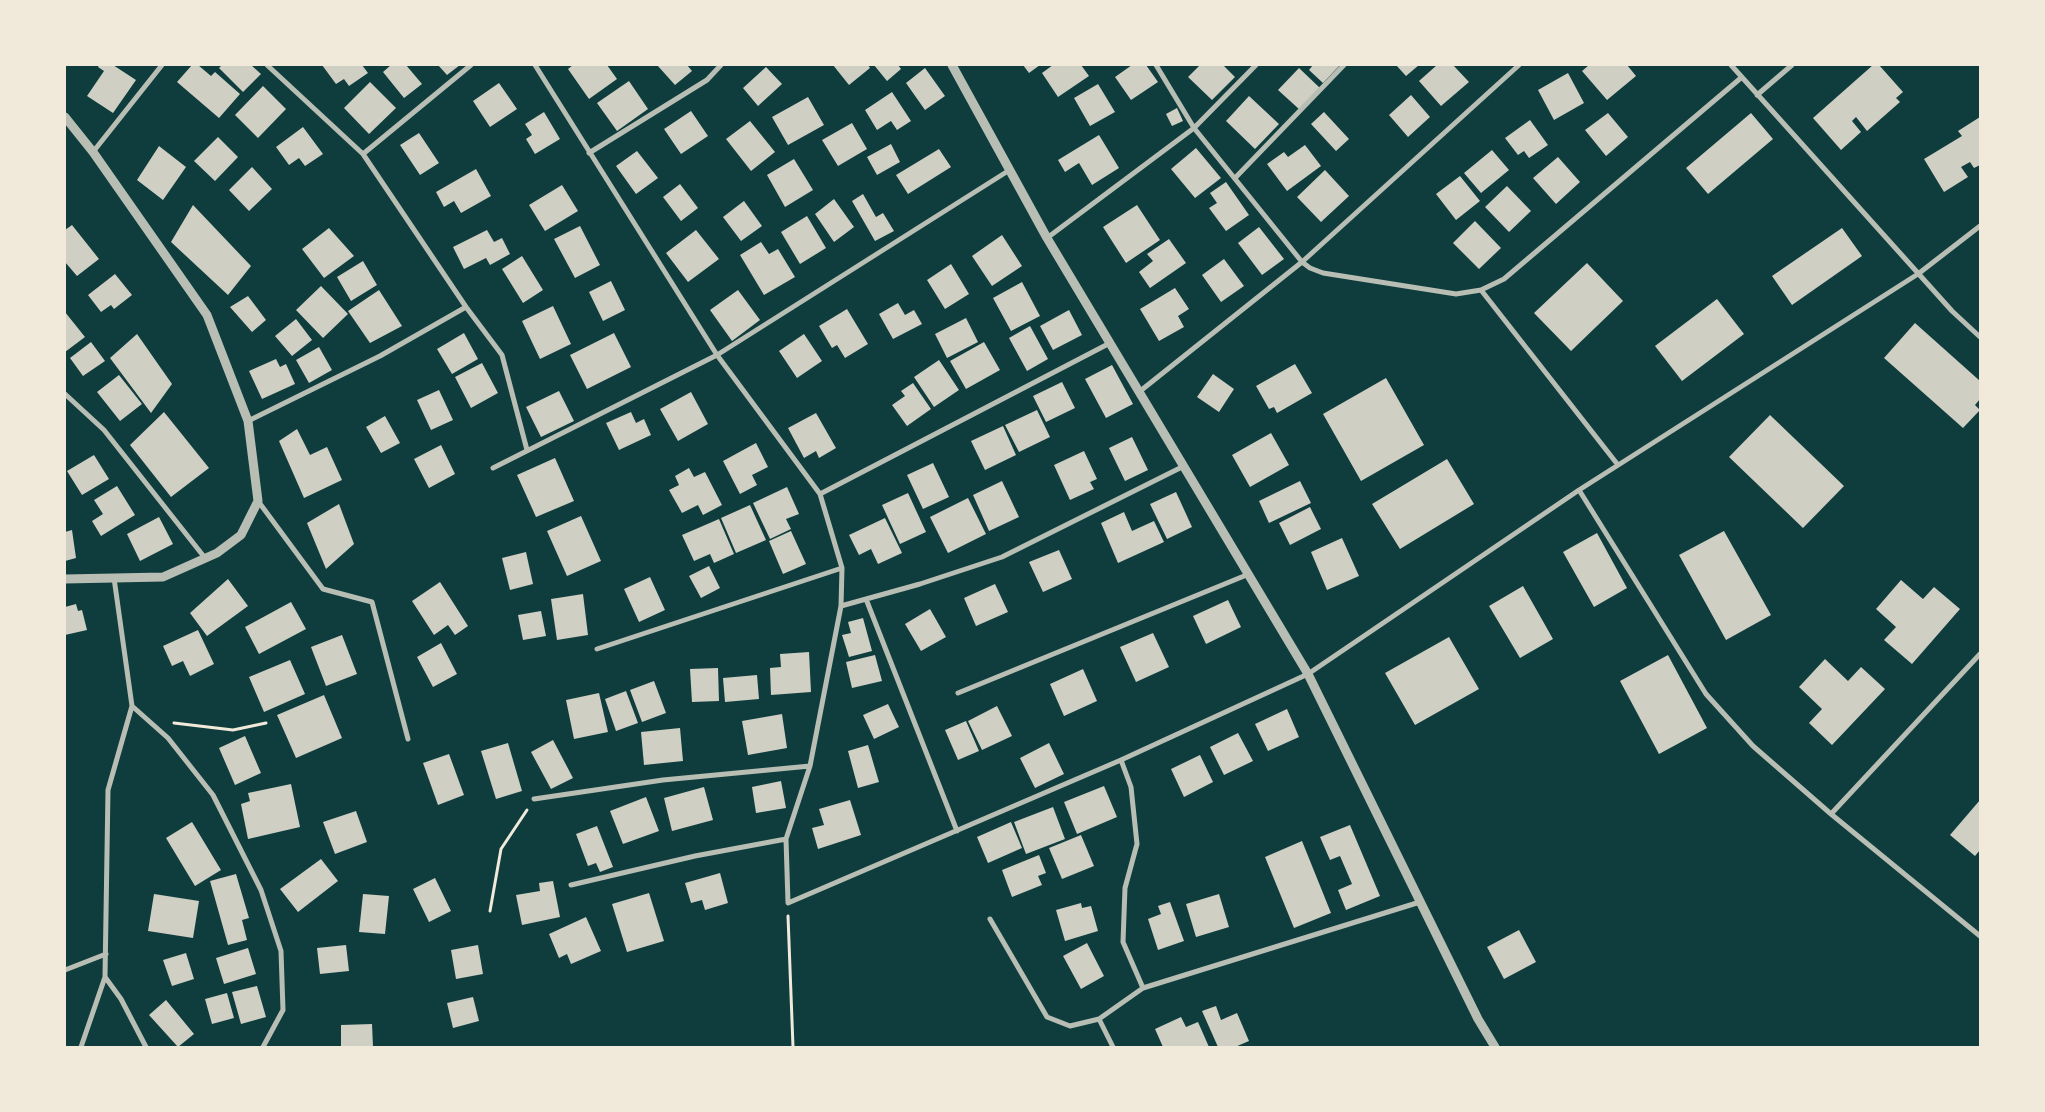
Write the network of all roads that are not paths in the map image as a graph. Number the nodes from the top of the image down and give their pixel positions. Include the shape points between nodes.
1 (162, 65) edge
2 (267, 65) edge
3 (471, 65) edge
4 (535, 65) edge
5 (721, 65) edge
6 (952, 65) edge
7 (1156, 65) edge
8 (1256, 65) edge
9 (1344, 65) edge
10 (1519, 65) edge
11 (1731, 65) edge
12 (1792, 65) edge
13 (1742, 77) junction
14 (1757, 95) junction
15 (65, 117) edge
16 (1194, 128) junction
17 (93, 152) junction
18 (589, 153) junction
19 (363, 154) junction
20 (1008, 171) junction
21 (1236, 177) junction
22 (1980, 226) edge
23 (1047, 238) junction
24 (1302, 262) junction
25 (1918, 274) junction
26 (1480, 290) junction
27 (466, 307) junction
28 (1980, 337) edge
29 (1111, 343) junction
30 (717, 355) junction
31 (1139, 392) junction
32 (65, 394) edge
33 (248, 421) junction
34 (527, 450) junction
35 (1618, 465) junction
36 (1185, 466) junction
37 (493, 468) dead end
38 (1579, 490) junction
39 (820, 494) junction
40 (258, 501) junction
41 (204, 558) junction
42 (842, 568) junction
43 (1249, 574) junction
44 (114, 578) junction
45 (65, 579) edge
46 (866, 599) junction
47 (841, 606) junction
48 (597, 649) dead end
49 (1980, 654) edge
50 (1308, 674) junction
51 (958, 693) dead end
52 (132, 706) junction
53 (408, 739) dead end
54 (1121, 760) junction
55 (810, 766) junction
56 (534, 799) road end
57 (1831, 814) junction
58 (957, 831) junction
59 (786, 839) junction
60 (571, 885) dead end
61 (1420, 902) junction
62 (990, 920) dead end
63 (1980, 936) edge
64 (106, 954) junction
65 (65, 970) edge
66 (105, 977) junction
67 (1143, 988) junction
68 (1099, 1019) junction
69 (81, 1047) edge
70 (146, 1047) edge
71 (263, 1047) edge
72 (1113, 1047) edge
73 (1495, 1047) edge

1 - 17 street
2 - 19 street
3 - 19 street
4 - 18 street
5 - 18 street via 707,80
6 - 20 street
7 - 16 street
8 - 16 street
9 - 21 street
10 - 24 street
11 - 13 street
12 - 14 street
13 - 14 street
13 - 26 street via 1504,279
14 - 25 street
15 - 17 street
16 - 21 street
16 - 23 street
17 - 33 street via 207,315
18 - 30 street
19 - 27 street
20 - 23 street
20 - 30 street
21 - 24 street
22 - 25 street
23 - 29 street
24 - 26 street via 1323,273 1456,294
24 - 31 street
25 - 28 street
25 - 35 street
26 - 35 street
27 - 33 street via 380,356
27 - 34 street via 502,355
29 - 31 street
29 - 39 street
30 - 34 street
30 - 39 street
31 - 36 street
32 - 41 street via 104,430
33 - 40 street
34 - 37 street
35 - 38 street
36 - 43 street
36 - 46 street via 1002,558
38 - 50 street
38 - 57 street via 1706,694 1753,746
39 - 42 street
40 - 41 street via 241,535
40 - 53 street via 323,589 372,602
41 - 44 street via 163,577
42 - 47 street
42 - 48 street
43 - 50 street
43 - 51 street
44 - 45 street
44 - 52 street
46 - 47 street
46 - 58 street
47 - 55 street
49 - 57 street
50 - 54 street
50 - 61 street
52 - 64 street via 108,790
52 - 71 street via 168,738 213,795 261,890 281,951 283,1010
54 - 58 street
54 - 67 street via 1131,787 1137,844 1125,888 1123,942
55 - 56 street via 663,780
55 - 59 street
57 - 63 street
58 - 59 street via 788,903
59 - 60 street
61 - 67 street
61 - 73 street
62 - 68 street via 1046,1017 1070,1026
64 - 65 street
64 - 66 street
66 - 69 street
66 - 70 street via 121,999
67 - 68 street
68 - 72 street

